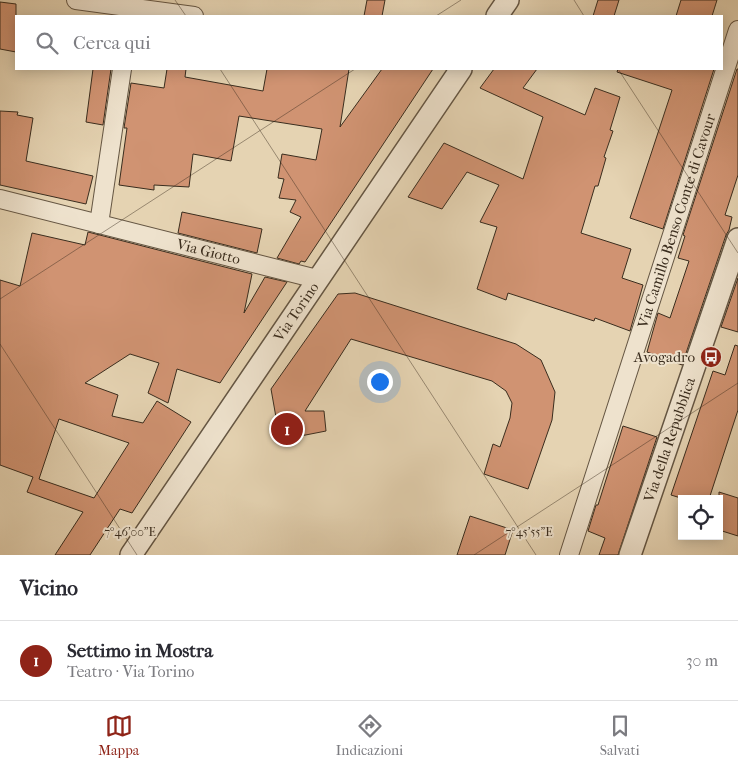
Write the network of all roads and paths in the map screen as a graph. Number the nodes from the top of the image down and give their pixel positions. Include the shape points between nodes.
1 (76, 0) edge
2 (508, 0) edge
3 (131, 12) edge
4 (178, 15) edge
5 (498, 15) edge
6 (738, 30) edge
7 (122, 70) edge
8 (459, 70) edge
9 (0, 199) edge
10 (100, 224) junction
11 (738, 239) edge
12 (317, 279) junction
13 (131, 555) edge
14 (569, 555) edge
15 (630, 555) edge

1 - 3 street
2 - 5 street
3 - 4 street
6 - 14 street, Via Camillo Benso Conte di Cavour
7 - 10 street
8 - 12 street, Via Torino
9 - 10 street, Via Giotto
10 - 12 street, Via Giotto
11 - 15 street, Via della Repubblica
12 - 13 street, Via Torino

